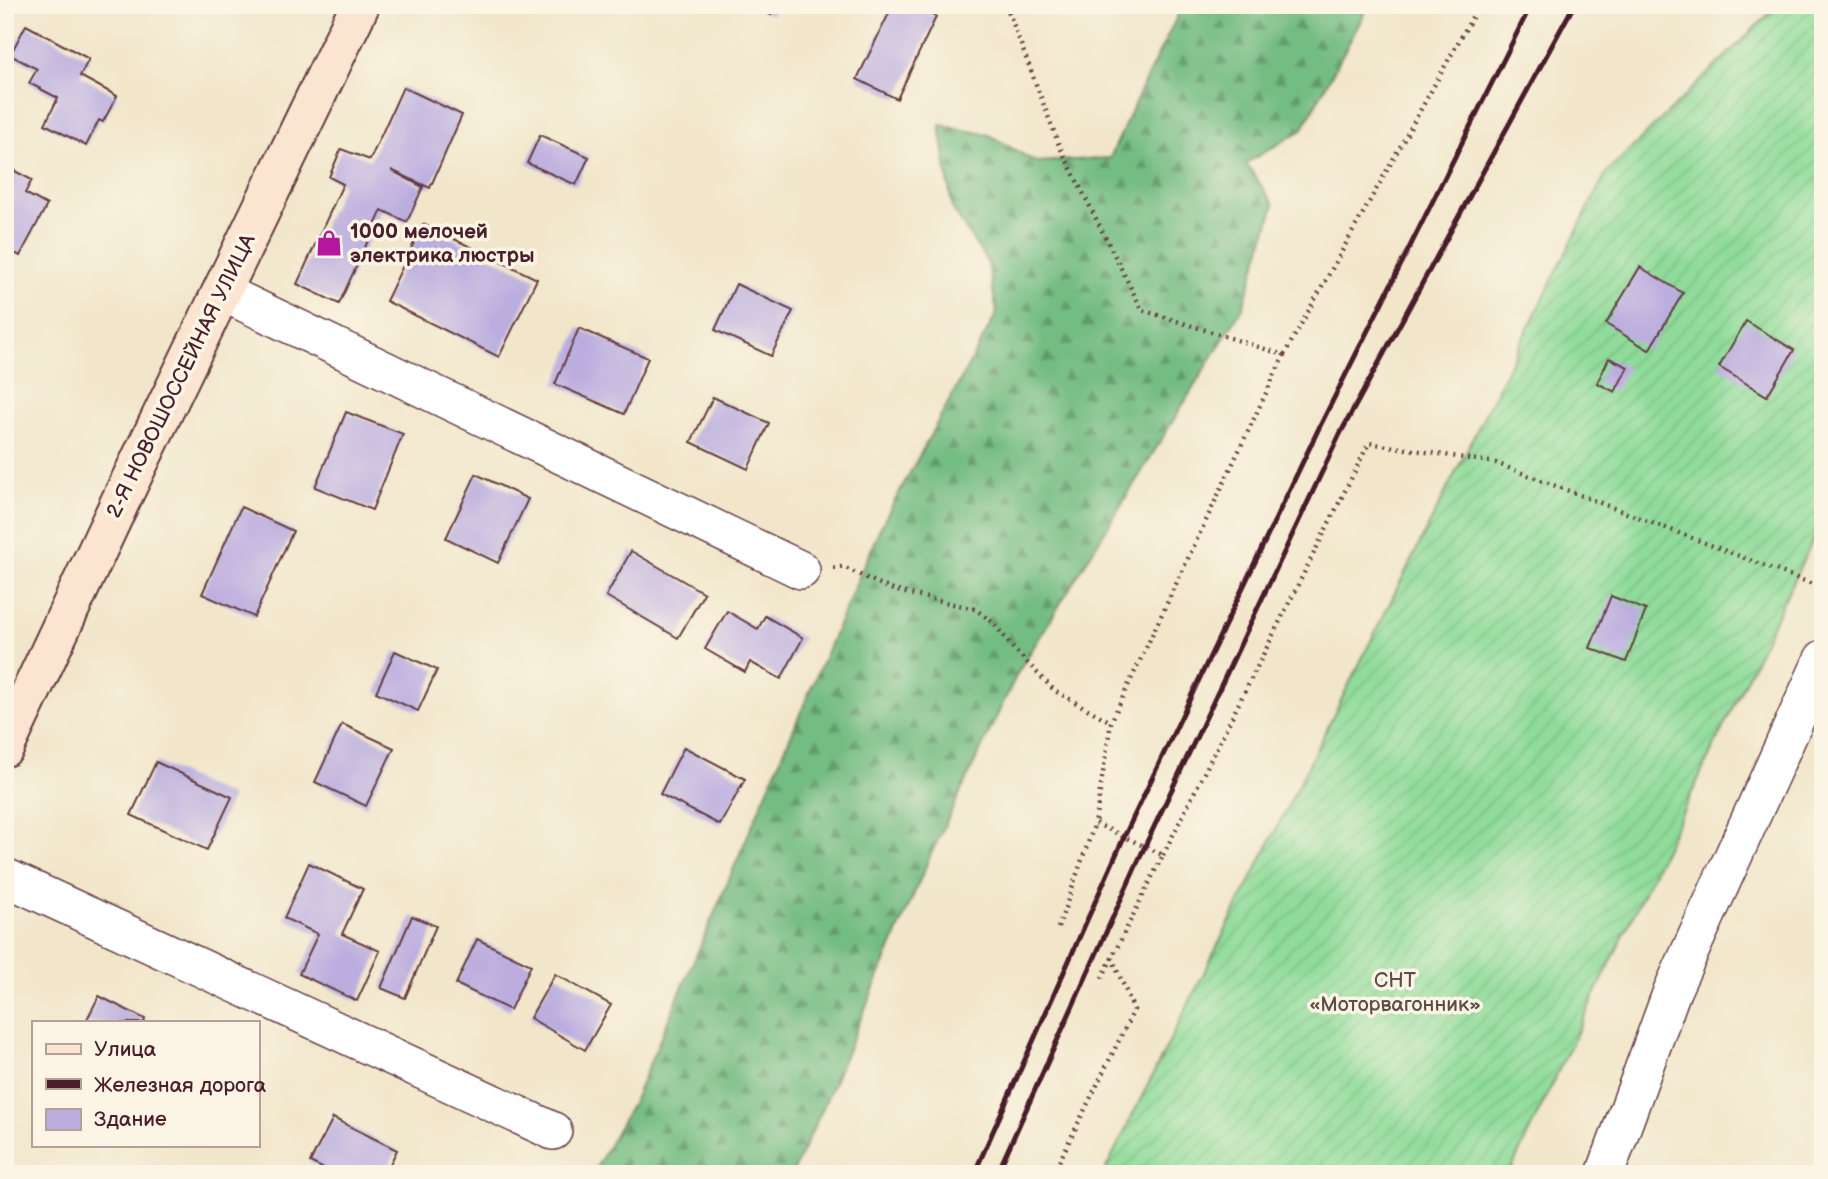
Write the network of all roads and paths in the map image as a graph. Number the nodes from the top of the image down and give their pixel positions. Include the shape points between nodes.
1 (360, 5) edge
2 (1006, 5) edge
3 (1479, 5) edge
4 (222, 292) junction
5 (1284, 355) junction
6 (801, 570) joint
7 (1823, 588) edge
8 (1823, 659) edge
9 (1111, 722) junction
10 (5, 747) edge
11 (1095, 823) junction
12 (1163, 855) junction
13 (5, 877) edge
14 (1058, 928) dead end
15 (1112, 957) junction
16 (1102, 978) dead end
17 (553, 1131) dead end
18 (1053, 1174) edge
19 (1605, 1174) edge

1 - 4 main road, 2-Я НОВОШОССЕЙНАЯ УЛИЦА
2 - 5 path via 1059,145 1142,310
3 - 5 path
4 - 6 street
4 - 10 main road, 2-Я НОВОШОССЕЙНАЯ УЛИЦА
5 - 9 path
6 - 9 path via 843,567 893,590 975,609 995,623 1055,691
7 - 12 path via 1496,463 1369,443
8 - 19 street via 1672,991
9 - 11 path
11 - 12 path
11 - 14 path
12 - 15 path
13 - 17 street
15 - 16 path
15 - 18 path via 1134,1010

